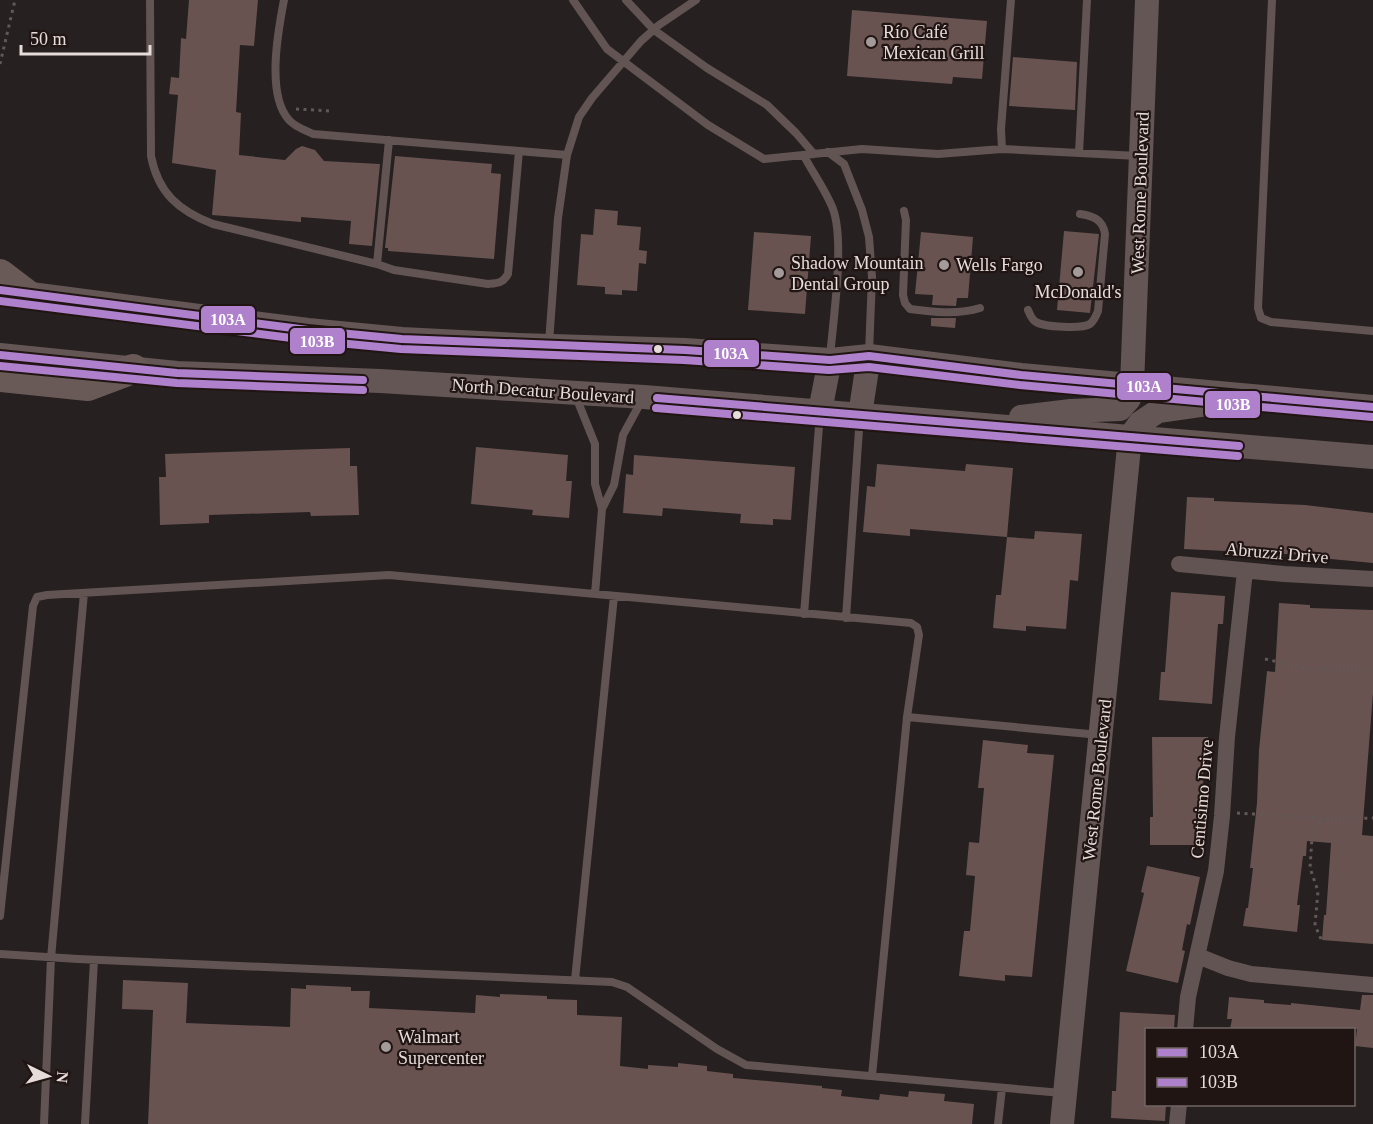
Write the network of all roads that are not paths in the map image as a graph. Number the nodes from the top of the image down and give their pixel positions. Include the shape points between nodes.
1 (150, 0) edge
2 (284, 0) edge
3 (573, 0) edge
4 (626, 0) edge
5 (696, 0) edge
6 (1011, 0) edge
7 (1087, 0) edge
8 (1147, 0) edge
9 (1272, 0) edge
10 (654, 30) junction
11 (624, 60) junction
12 (389, 140) junction
13 (1002, 149) junction
14 (519, 151) junction
15 (828, 152) junction
16 (1079, 153) junction
17 (567, 155) junction
18 (809, 155) junction
19 (1142, 156) junction
20 (904, 210) dead end
21 (1080, 214) dead end
22 (377, 264) junction
23 (0, 274) edge
24 (12, 292) edge
25 (980, 308) dead end
26 (1028, 310) dead end
27 (1373, 331) edge
28 (549, 345) junction
29 (0, 355) edge
30 (869, 356) junction
31 (830, 360) junction
32 (133, 369) junction
33 (0, 377) edge
34 (1132, 385) junction
35 (574, 392) junction
36 (644, 397) junction
37 (1258, 397) junction
38 (1373, 407) edge
39 (820, 411) junction
40 (860, 415) junction
41 (977, 423) junction
42 (1130, 437) junction
43 (1373, 457) edge
44 (602, 509) junction
45 (1179, 564) dead end
46 (1245, 571) junction
47 (1373, 579) edge
48 (84, 593) junction
49 (595, 594) junction
50 (614, 596) junction
51 (804, 614) junction
52 (846, 618) junction
53 (907, 717) junction
54 (1101, 735) junction
55 (0, 916) edge
56 (0, 954) edge
57 (1198, 956) junction
58 (51, 958) junction
59 (94, 960) junction
60 (575, 980) junction
61 (1373, 985) edge
62 (1185, 1028) edge
63 (872, 1076) junction
64 (1002, 1088) junction
65 (1065, 1094) junction
66 (1179, 1106) edge
67 (44, 1124) edge
68 (85, 1124) edge
69 (998, 1124) edge
70 (1062, 1124) edge
71 (1177, 1124) edge

1 - 22 lane via 150,156 167,195 188,212 213,224
2 - 12 lane via 276,82 280,104 289,120 313,134
3 - 11 lane via 607,49
4 - 10 lane
5 - 10 lane
6 - 13 lane
7 - 16 lane
8 - 19 main road, West Rome Boulevard
9 - 27 lane via 1258,308 1261,318
10 - 11 lane
10 - 18 lane via 767,105 796,133
11 - 17 lane via 579,117
11 - 18 lane via 708,125 764,159
12 - 14 lane
12 - 22 lane
13 - 15 lane via 938,154 879,149
13 - 16 lane
14 - 17 lane
14 - 22 lane via 508,274 504,281 488,284
15 - 18 lane
15 - 30 lane via 844,164 868,237 872,277
16 - 19 lane
17 - 28 lane via 558,218
18 - 31 lane via 833,209 836,228
19 - 34 main road, West Rome Boulevard
20 - 25 lane via 905,303 910,309 927,311 968,312
21 - 26 lane via 1103,225 1105,234 1095,319 1082,327 1038,324
23 - 24 highway
24 - 28 main road via 329,332
28 - 31 main road
29 - 32 main road, North Decatur Boulevard
30 - 31 main road
30 - 34 main road
30 - 40 main road
31 - 39 main road
32 - 33 highway via 88,386
32 - 35 main road, North Decatur Boulevard
34 - 37 main road
34 - 41 main road via 1129,399 1120,409
35 - 36 main road, North Decatur Boulevard
35 - 44 lane via 595,444 595,484
36 - 39 main road, North Decatur Boulevard
36 - 44 lane via 623,435 614,485
37 - 38 main road
37 - 42 main road via 1158,411 1140,423
39 - 40 main road, North Decatur Boulevard
39 - 51 lane
40 - 41 main road, North Decatur Boulevard
40 - 52 lane
41 - 42 main road, North Decatur Boulevard
42 - 43 main road, North Decatur Boulevard
42 - 54 main road, West Rome Boulevard
44 - 49 lane
45 - 46 street, Abruzzi Drive
46 - 47 street, Abruzzi Drive
46 - 57 street, Centisimo Drive via 1222,816
48 - 49 lane via 389,575
48 - 55 lane via 37,597 33,606
48 - 58 lane
49 - 50 lane
50 - 51 lane
50 - 60 lane
51 - 52 lane
52 - 53 lane via 911,623 917,627
53 - 54 lane
53 - 63 lane
54 - 65 main road, West Rome Boulevard
56 - 58 lane
57 - 61 street via 1251,974
57 - 62 street, Centisimo Drive
58 - 59 lane
58 - 67 lane
59 - 60 lane
59 - 68 lane
60 - 63 lane via 627,987 746,1065
63 - 64 lane
64 - 65 lane
64 - 69 lane
65 - 70 main road, West Rome Boulevard
66 - 71 street

